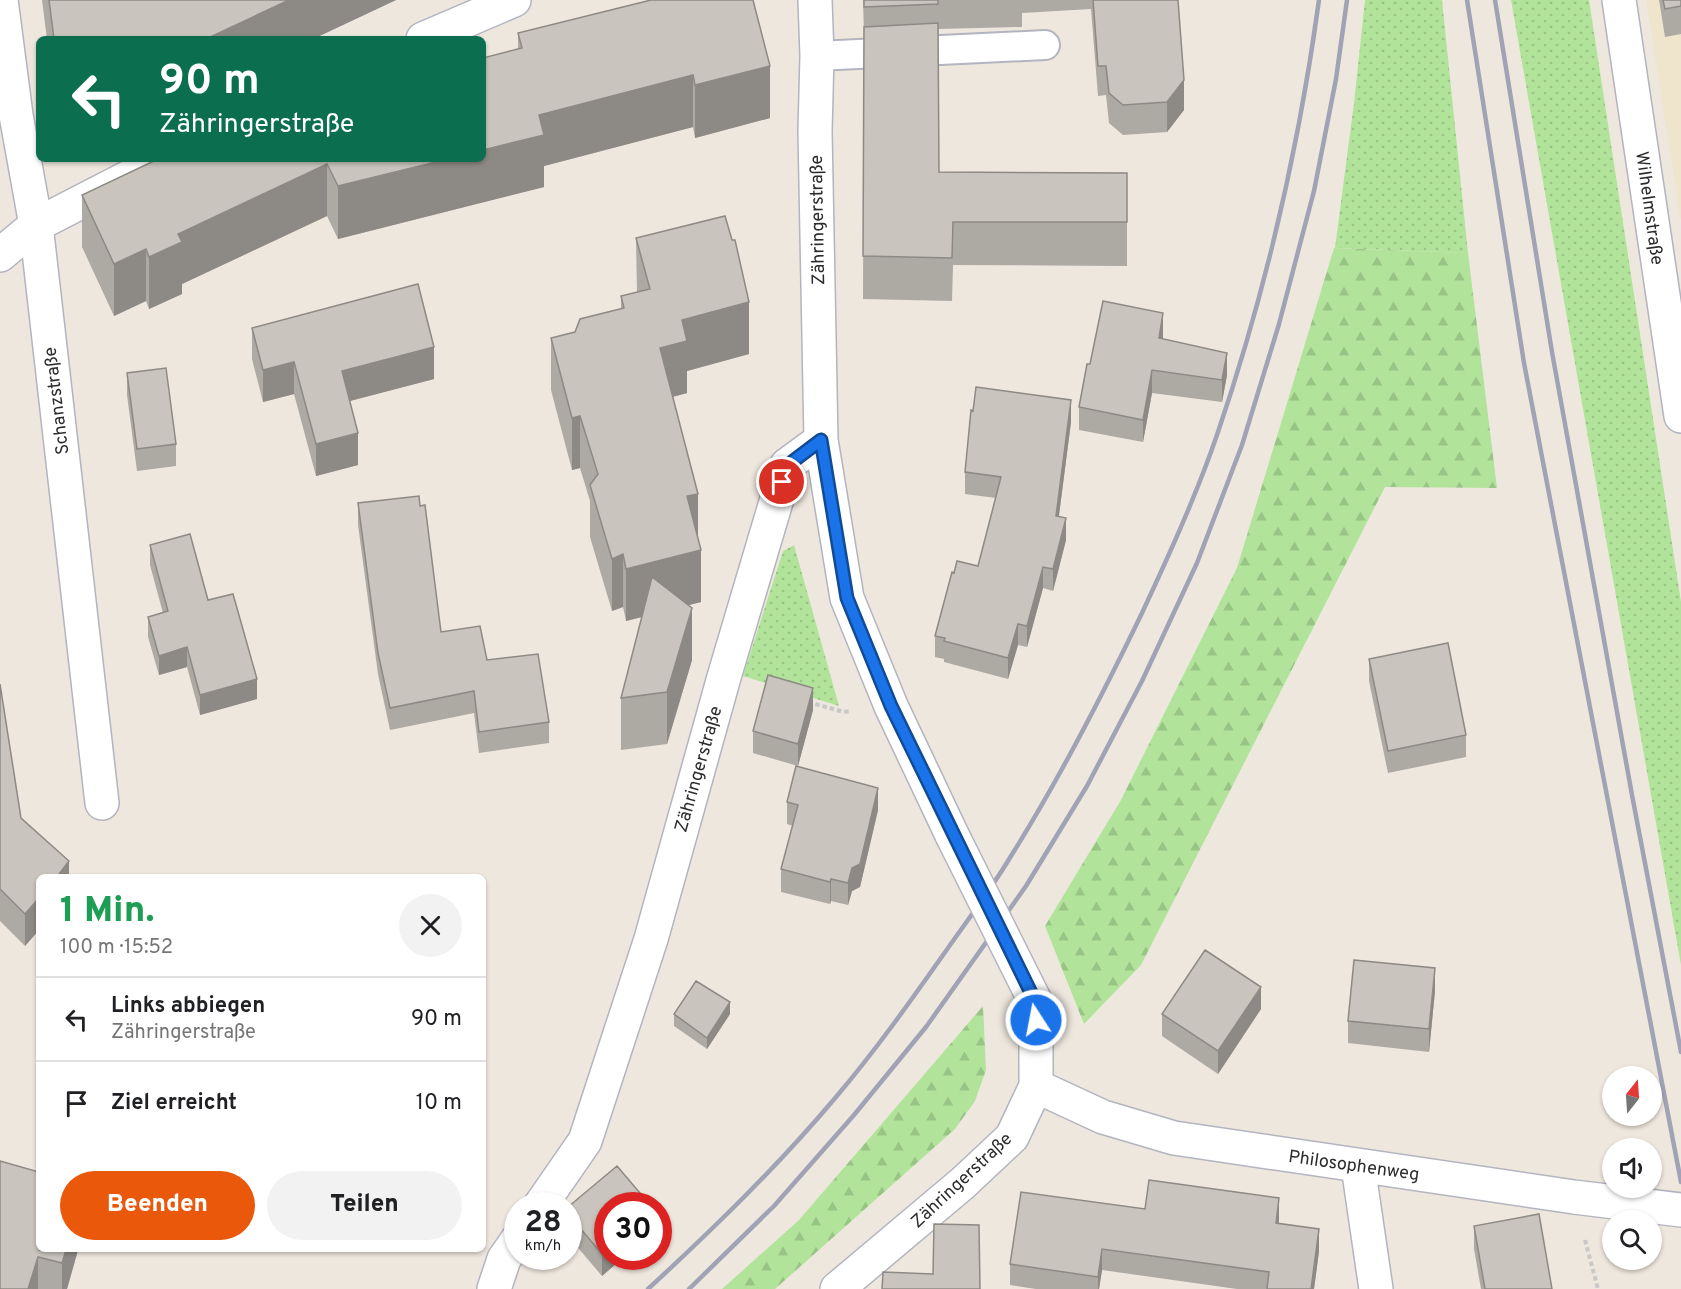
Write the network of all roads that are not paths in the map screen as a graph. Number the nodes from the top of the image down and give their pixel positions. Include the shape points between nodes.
1 (1, 0) edge
2 (514, 0) edge
3 (816, 0) edge
4 (1619, 0) edge
5 (430, 36) edge
6 (1045, 45) dead end
7 (817, 56) junction
8 (158, 162) edge
9 (36, 225) junction
10 (0, 255) edge
11 (1681, 416) edge
12 (821, 440) junction
13 (102, 803) dead end
14 (1036, 1086) junction
15 (1358, 1166) junction
16 (550, 1192) edge
17 (1681, 1210) edge
18 (504, 1259) edge
19 (494, 1289) edge
20 (837, 1289) edge
21 (1376, 1289) edge

1 - 9 street, Schanzstraße
2 - 5 street
3 - 7 street, Zähringerstraße
4 - 11 street, Wilhelmstraße
6 - 7 lane
7 - 12 street, Zähringerstraße
8 - 9 street
9 - 10 street
9 - 13 street, Schanzstraße
12 - 14 street, Zähringerstraße, bridge via 847,598 891,706 1036,1003
12 - 16 street, Zähringerstraße via 788,465 651,939 585,1141
14 - 15 street, Philosophenweg via 1103,1118 1174,1138
14 - 20 street, Zähringerstraße via 1012,1137 963,1184
15 - 17 street, Philosophenweg
15 - 21 street
18 - 19 street

